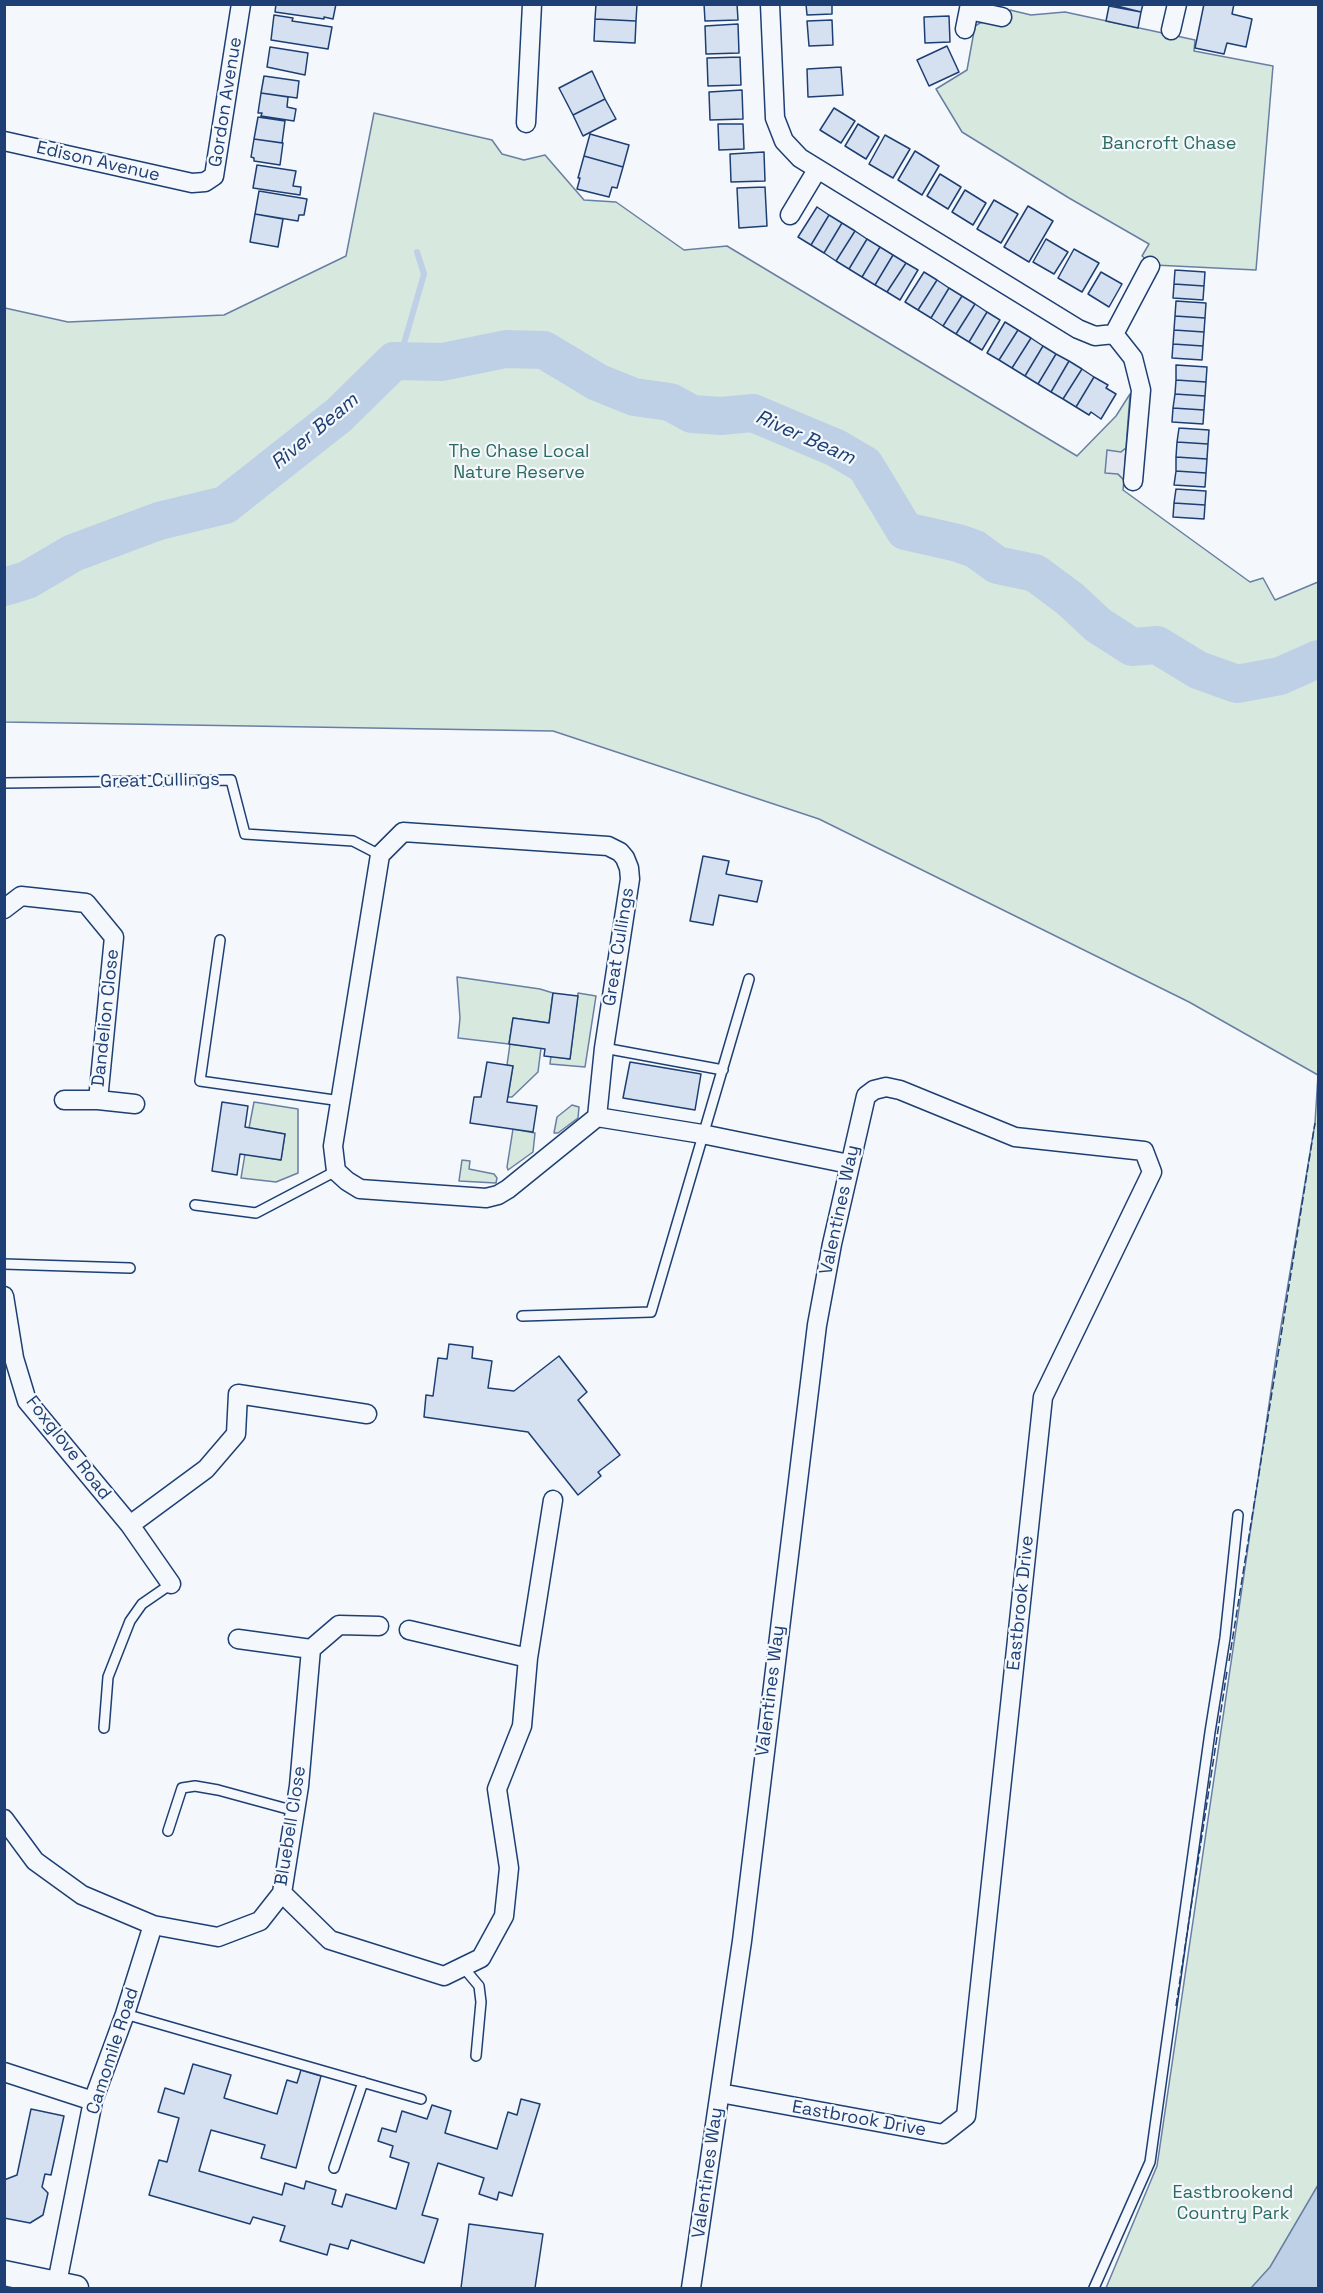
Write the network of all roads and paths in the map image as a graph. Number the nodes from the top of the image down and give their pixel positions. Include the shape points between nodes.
1 (241, 4) edge
2 (532, 4) edge
3 (770, 4) edge
4 (1177, 4) edge
5 (970, 7) edge
6 (1002, 17) dead end
7 (965, 29) dead end
8 (1171, 30) dead end
9 (526, 123) dead end
10 (4, 141) edge
11 (817, 170) junction
12 (192, 183) joint
13 (790, 215) dead end
14 (1150, 266) dead end
15 (1114, 334) junction
16 (1133, 481) dead end
17 (4, 783) edge
18 (380, 855) junction
19 (4, 909) edge
20 (220, 940) dead end
21 (748, 979) dead end
22 (604, 1048) junction
23 (723, 1070) junction
24 (866, 1096) joint
25 (64, 1100) dead end
26 (98, 1100) junction
27 (340, 1101) junction
28 (135, 1104) dead end
29 (597, 1117) junction
30 (702, 1134) junction
31 (849, 1164) junction
32 (336, 1171) junction
33 (195, 1205) dead end
34 (4, 1264) edge
35 (130, 1268) dead end
36 (4, 1296) edge
37 (522, 1316) dead end
38 (9, 1359) edge
39 (367, 1414) dead end
40 (553, 1500) dead end
41 (1238, 1515) dead end
42 (130, 1525) junction
43 (171, 1584) joint
44 (379, 1626) dead end
45 (409, 1630) dead end
46 (238, 1639) dead end
47 (311, 1649) junction
48 (528, 1658) junction
49 (104, 1728) dead end
50 (295, 1811) junction
51 (4, 1819) edge
52 (168, 1831) dead end
53 (282, 1893) junction
54 (153, 1925) junction
55 (464, 1967) junction
56 (125, 2014) junction
57 (476, 2056) dead end
58 (5, 2074) edge
59 (363, 2082) junction
60 (720, 2093) junction
61 (421, 2099) dead end
62 (93, 2101) junction
63 (334, 2168) dead end
64 (4, 2273) edge
65 (66, 2286) edge
66 (691, 2289) edge
67 (1094, 2289) edge

1 - 12 street, Gordon Avenue via 214,176
2 - 9 street
3 - 11 street via 775,118 784,141
4 - 8 street
5 - 6 street
5 - 7 street
10 - 12 street, Edison Avenue
11 - 13 street
11 - 15 street via 1078,329 1095,336
14 - 15 street
15 - 16 street via 1133,358 1141,390
17 - 18 lane, Great Cullings via 231,780 245,834 353,842
18 - 22 street, Great Cullings via 404,832 608,846 620,852 630,868 630,879
18 - 27 street
19 - 26 street, Dandelion Close via 21,896 86,903 114,937
20 - 27 lane via 200,1080
21 - 23 lane
22 - 23 lane
22 - 29 street, Great Cullings
23 - 30 lane
24 - 31 street, Valentines Way
24 - 60 street, Eastbrook Drive via 886,1087 1015,1137 1144,1151 1152,1172 1043,1397 966,2116 943,2134
25 - 26 street, Dandelion Close
26 - 28 street, Dandelion Close
27 - 32 street via 333,1146
29 - 30 street
29 - 32 street via 508,1189 486,1198 360,1189
30 - 31 street
30 - 37 lane via 651,1312
31 - 60 street, Valentines Way via 817,1325
32 - 33 lane via 256,1213
34 - 35 lane
36 - 38 street, Foxglove Road
38 - 42 street, Foxglove Road via 27,1401
39 - 42 street via 238,1394 236,1434 206,1469
40 - 48 street
41 - 67 lane via 1225,1638 1150,2162
42 - 43 street, Foxglove Road
43 - 49 lane via 142,1604 130,1621 108,1677
44 - 47 street via 339,1625
45 - 48 street
46 - 47 street
47 - 50 street, Bluebell Close
48 - 55 street via 522,1726 497,1789 509,1868 504,1916 481,1958
50 - 52 lane via 218,1790 188,1787 182,1788
50 - 53 street, Bluebell Close
51 - 54 street, Bluebell Close via 34,1861 82,1895
53 - 54 street, Bluebell Close via 260,1921 218,1937
53 - 55 street via 330,1940 444,1976
54 - 56 street, Camomile Road
55 - 57 lane via 479,1986
56 - 59 lane
56 - 62 street, Camomile Road
58 - 62 street
59 - 61 lane
59 - 63 lane
60 - 66 street, Valentines Way
62 - 65 street, Camomile Road
64 - 65 street

